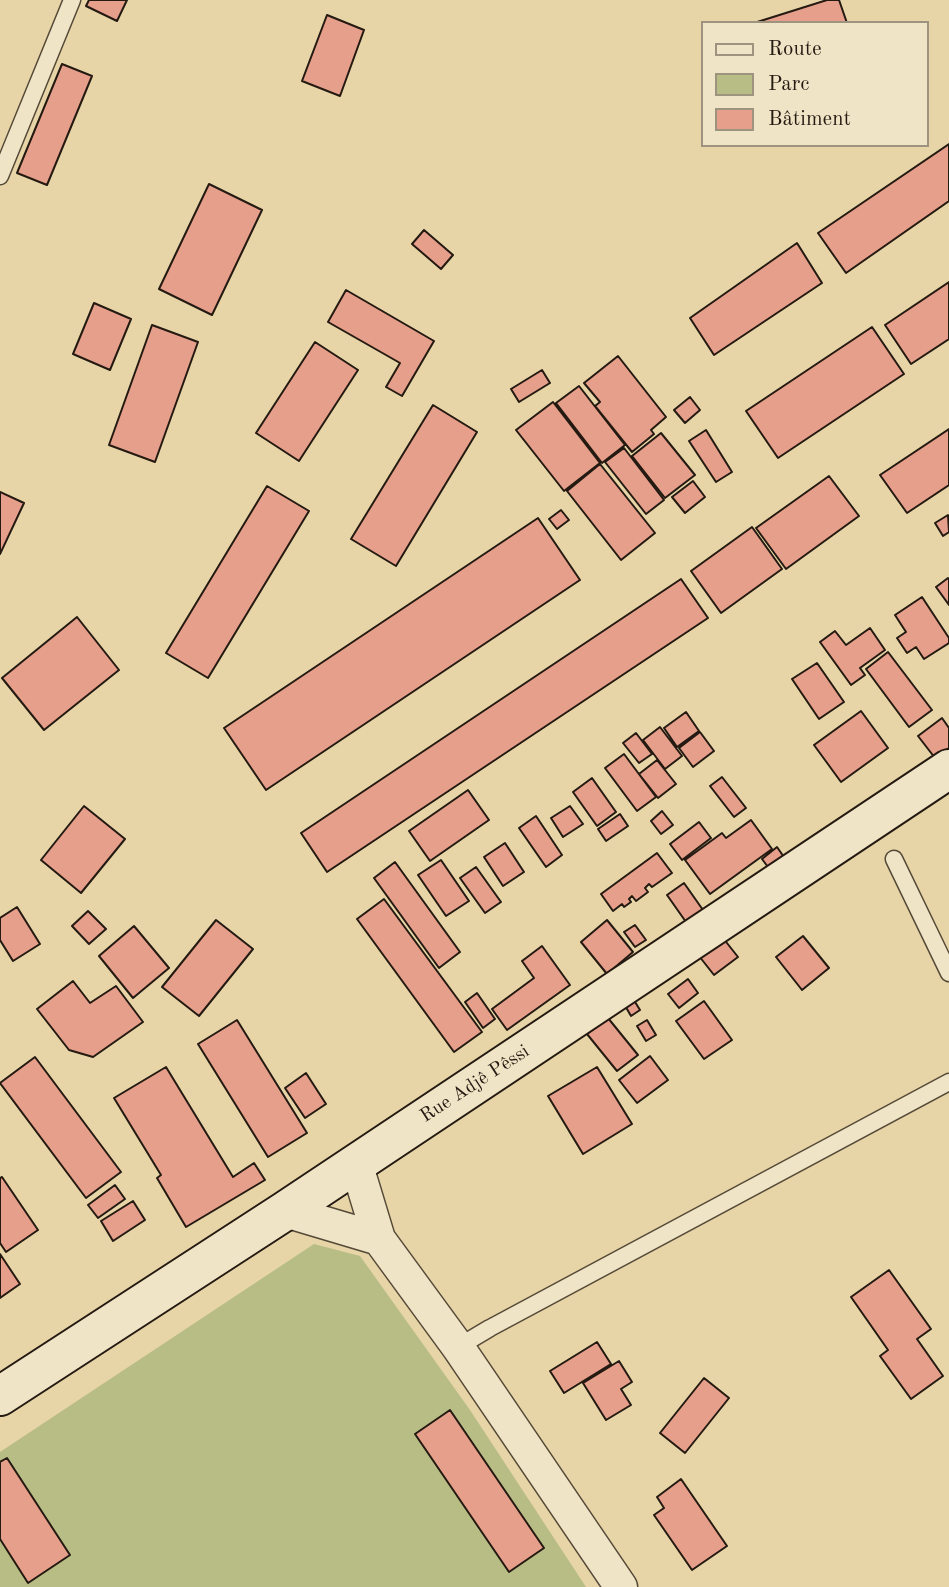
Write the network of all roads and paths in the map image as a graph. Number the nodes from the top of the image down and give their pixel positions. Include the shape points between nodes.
1 (72, 0) edge
2 (0, 176) edge
3 (949, 769) edge
4 (894, 859) dead end
5 (949, 974) edge
6 (949, 1082) edge
7 (356, 1163) junction
8 (285, 1211) junction
9 (379, 1239) junction
10 (458, 1346) junction
11 (0, 1396) edge
12 (621, 1587) edge

1 - 2 lane
3 - 7 street, Rue Adjê Pêssi
4 - 5 lane
6 - 10 lane
7 - 8 street, Rue Adjê Pêssi
7 - 9 street
8 - 9 street
8 - 11 street, Rue Adjê Pêssi
9 - 10 street
10 - 12 street

